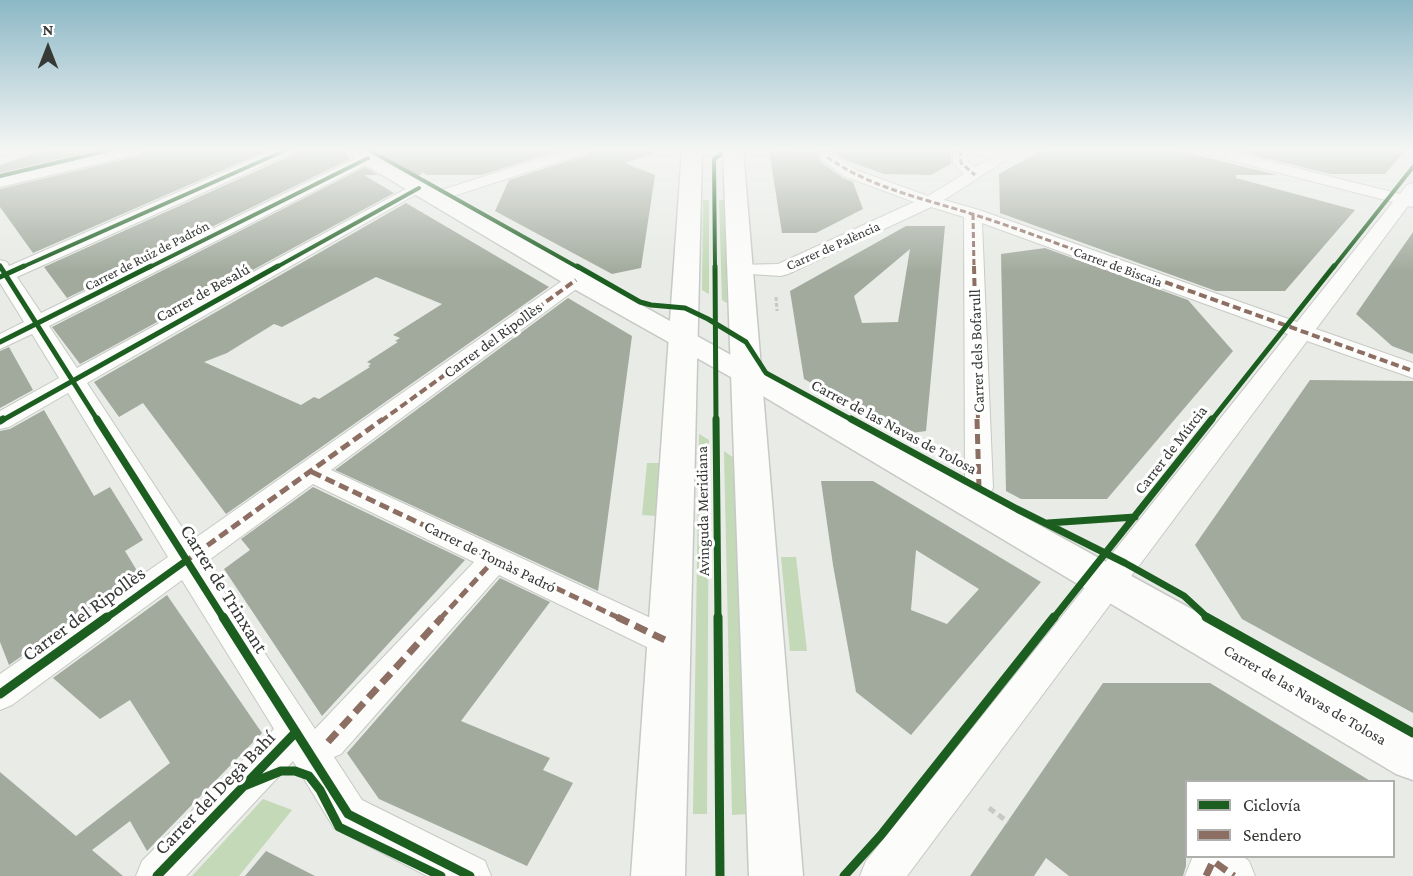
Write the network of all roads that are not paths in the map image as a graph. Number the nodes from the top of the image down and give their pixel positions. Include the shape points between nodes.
1 (192, 191) edge
2 (291, 191) edge
3 (423, 191) edge
4 (435, 191) edge
5 (690, 191) edge
6 (736, 191) edge
7 (895, 191) edge
8 (948, 191) edge
9 (1384, 191) edge
10 (427, 193) junction
11 (1410, 197) edge
12 (931, 201) junction
13 (973, 214) junction
14 (741, 269) junction
15 (2, 273) edge
16 (576, 280) junction
17 (37, 324) junction
18 (1302, 332) junction
19 (684, 340) junction
20 (0, 342) edge
21 (1413, 371) edge
22 (747, 374) junction
23 (72, 381) junction
24 (0, 421) edge
25 (312, 471) junction
26 (979, 488) dead end
27 (495, 559) junction
28 (187, 560) junction
29 (1109, 582) junction
30 (669, 642) junction
31 (0, 694) edge
32 (312, 737) junction
33 (1413, 757) edge
34 (157, 876) edge
35 (470, 876) edge
36 (658, 876) edge
37 (776, 876) edge
38 (881, 876) edge
39 (1206, 876) edge
40 (1234, 876) edge

1 - 15 street
2 - 17 street, Carrer de Ruiz de Padrón
3 - 10 main road, Carrer de las Navas de Tolosa
4 - 10 street, Carrer de Besalú
5 - 19 main road, Avinguda Meridiana
6 - 14 main road
7 - 12 street, Carrer de Biscaia
8 - 12 street, Carrer de Palència
9 - 11 street
10 - 16 main road, Carrer de las Navas de Tolosa
10 - 23 street, Carrer de Besalú
11 - 18 street, Carrer de Múrcia
12 - 13 street, Carrer de Biscaia
12 - 14 street, Carrer de Palència via 781,270
13 - 18 street, Carrer de Biscaia
13 - 26 street, Carrer dels Bofarull
14 - 22 main road
15 - 17 street, Carrer de Trinxant
16 - 19 main road, Carrer de las Navas de Tolosa
16 - 25 street, Carrer del Ripollès
17 - 20 street, Carrer de Ruiz de Padrón
17 - 23 street, Carrer de Trinxant
18 - 21 street, Carrer de Biscaia
18 - 29 street, Carrer de Múrcia
19 - 22 main road, Carrer de las Navas de Tolosa
19 - 30 main road, Avinguda Meridiana
22 - 29 main road, Carrer de las Navas de Tolosa
22 - 37 main road
23 - 24 street, Carrer de Besalú
23 - 28 street, Carrer de Trinxant
25 - 27 street, Carrer de Tomàs Padró
25 - 28 street, Carrer del Ripollès
27 - 30 street, Carrer de Tomàs Padró
27 - 32 street, Carrer del Degà Bahí
28 - 31 street, Carrer del Ripollès
28 - 32 street, Carrer de Trinxant
29 - 33 main road, Carrer de las Navas de Tolosa
29 - 38 street, Carrer de Múrcia
30 - 36 main road, Avinguda Meridiana
32 - 34 street, Carrer del Degà Bahí
32 - 35 street, Carrer de Trinxant via 348,814
39 - 40 street via 1213,861

